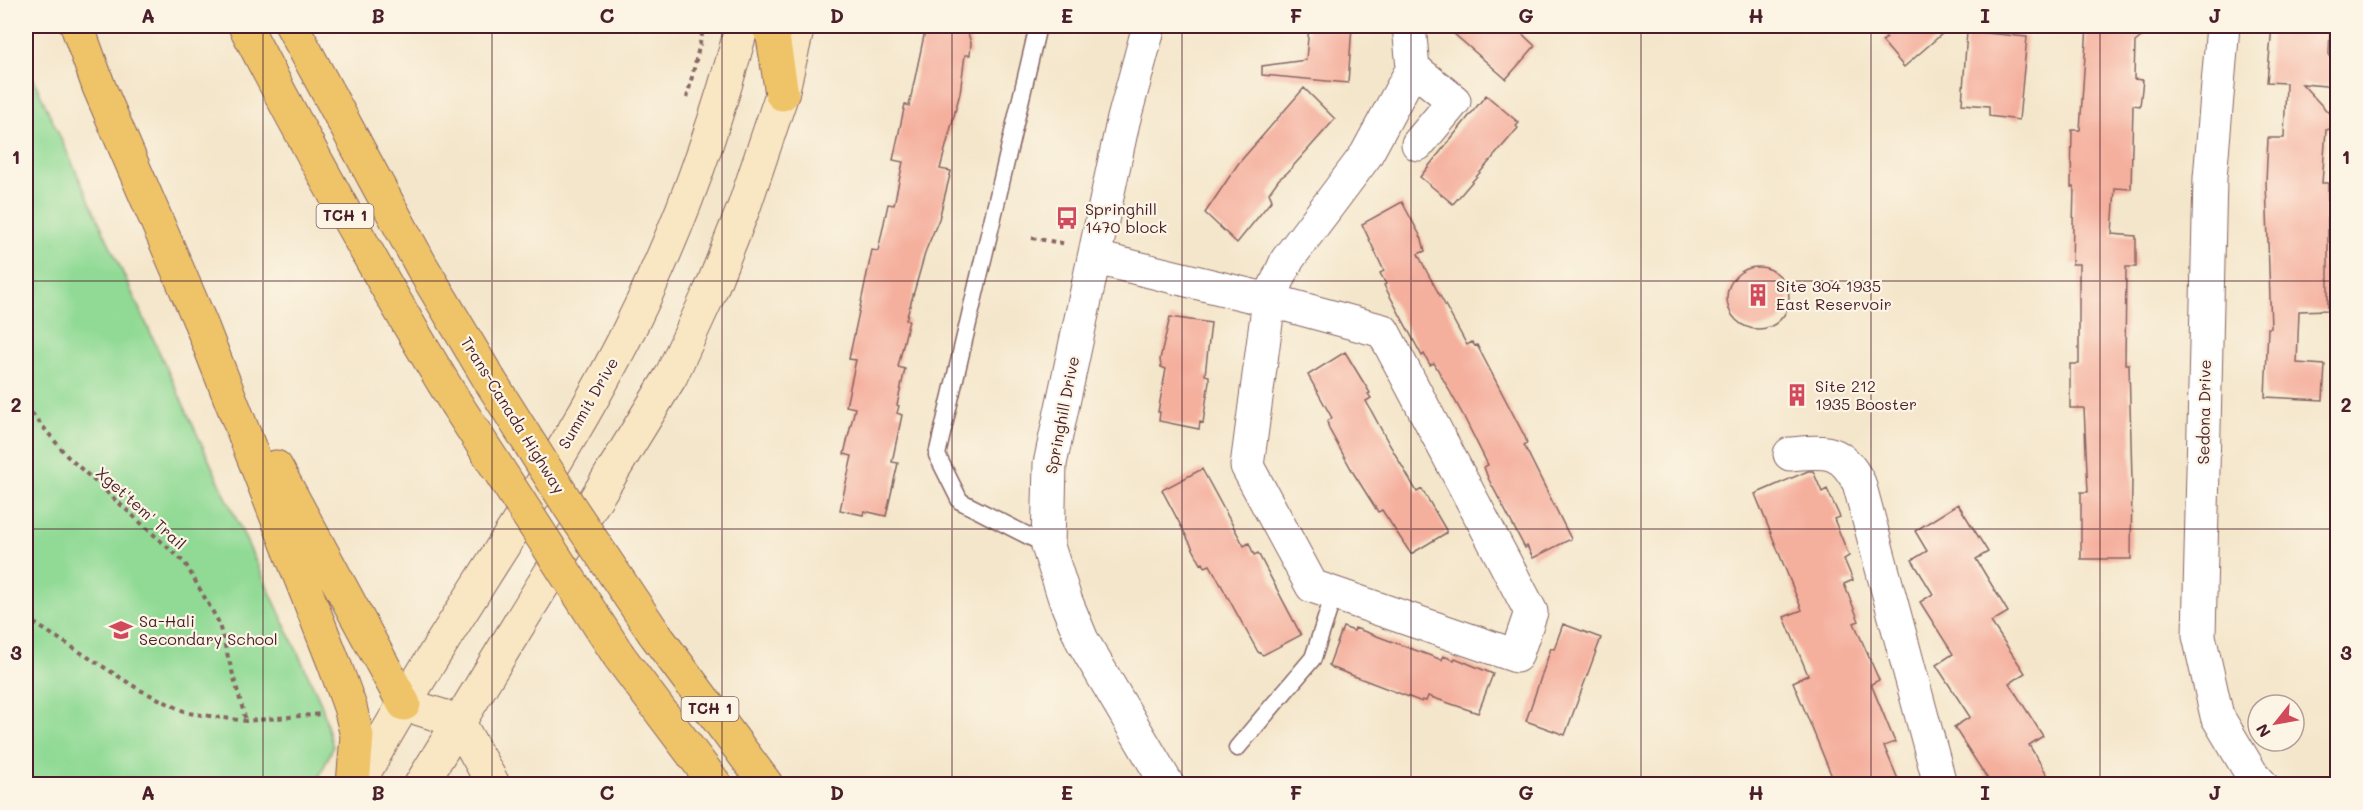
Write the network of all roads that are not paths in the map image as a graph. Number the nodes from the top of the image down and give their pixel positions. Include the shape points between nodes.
1 (77, 26) edge
2 (245, 26) edge
3 (292, 26) edge
4 (742, 26) edge
5 (768, 26) edge
6 (798, 26) edge
7 (1038, 26) edge
8 (1149, 26) edge
9 (1409, 26) edge
10 (2223, 26) edge
11 (1413, 68) junction
12 (782, 94) junction
13 (1418, 144) dead end
14 (1096, 258) junction
15 (1269, 300) junction
16 (201, 324) junction
17 (1790, 454) dead end
18 (1048, 546) junction
19 (1334, 594) junction
20 (404, 704) junction
21 (458, 722) junction
22 (1236, 748) dead end
23 (434, 777) edge
24 (356, 784) edge
25 (493, 784) edge
26 (715, 784) edge
27 (766, 784) edge
28 (1167, 784) edge
29 (1940, 784) edge
30 (2261, 784) edge

1 - 16 highway via 99,87
2 - 26 highway, TCH 1, bridge via 386,289 455,402 619,656
3 - 27 highway, Trans-Canada Highway / TCH 1, bridge via 393,216 489,379 654,633
4 - 20 main road, Summit Drive via 712,135 690,195 622,343 565,445
5 - 12 highway
6 - 12 main road
7 - 18 lane via 937,455 960,501
8 - 14 street, Springhill Drive via 1123,122
9 - 11 street
10 - 30 street, Sedona Drive via 2210,178 2199,636 2217,716
11 - 13 street via 1454,101
11 - 15 street via 1366,155 1287,260
12 - 21 main road via 714,285 671,376
14 - 15 street
14 - 18 street, Springhill Drive via 1050,464
15 - 19 street via 1246,466 1312,586
15 - 19 street via 1383,331 1531,612 1516,656
16 - 20 highway
16 - 24 highway via 350,706 357,736
17 - 29 street via 1823,451 1839,456 1859,483
18 - 28 street, Springhill Drive via 1082,639
19 - 22 lane via 1313,658
20 - 21 main road
20 - 23 main road
20 - 24 main road, Summit Drive
21 - 23 main road
21 - 25 main road

